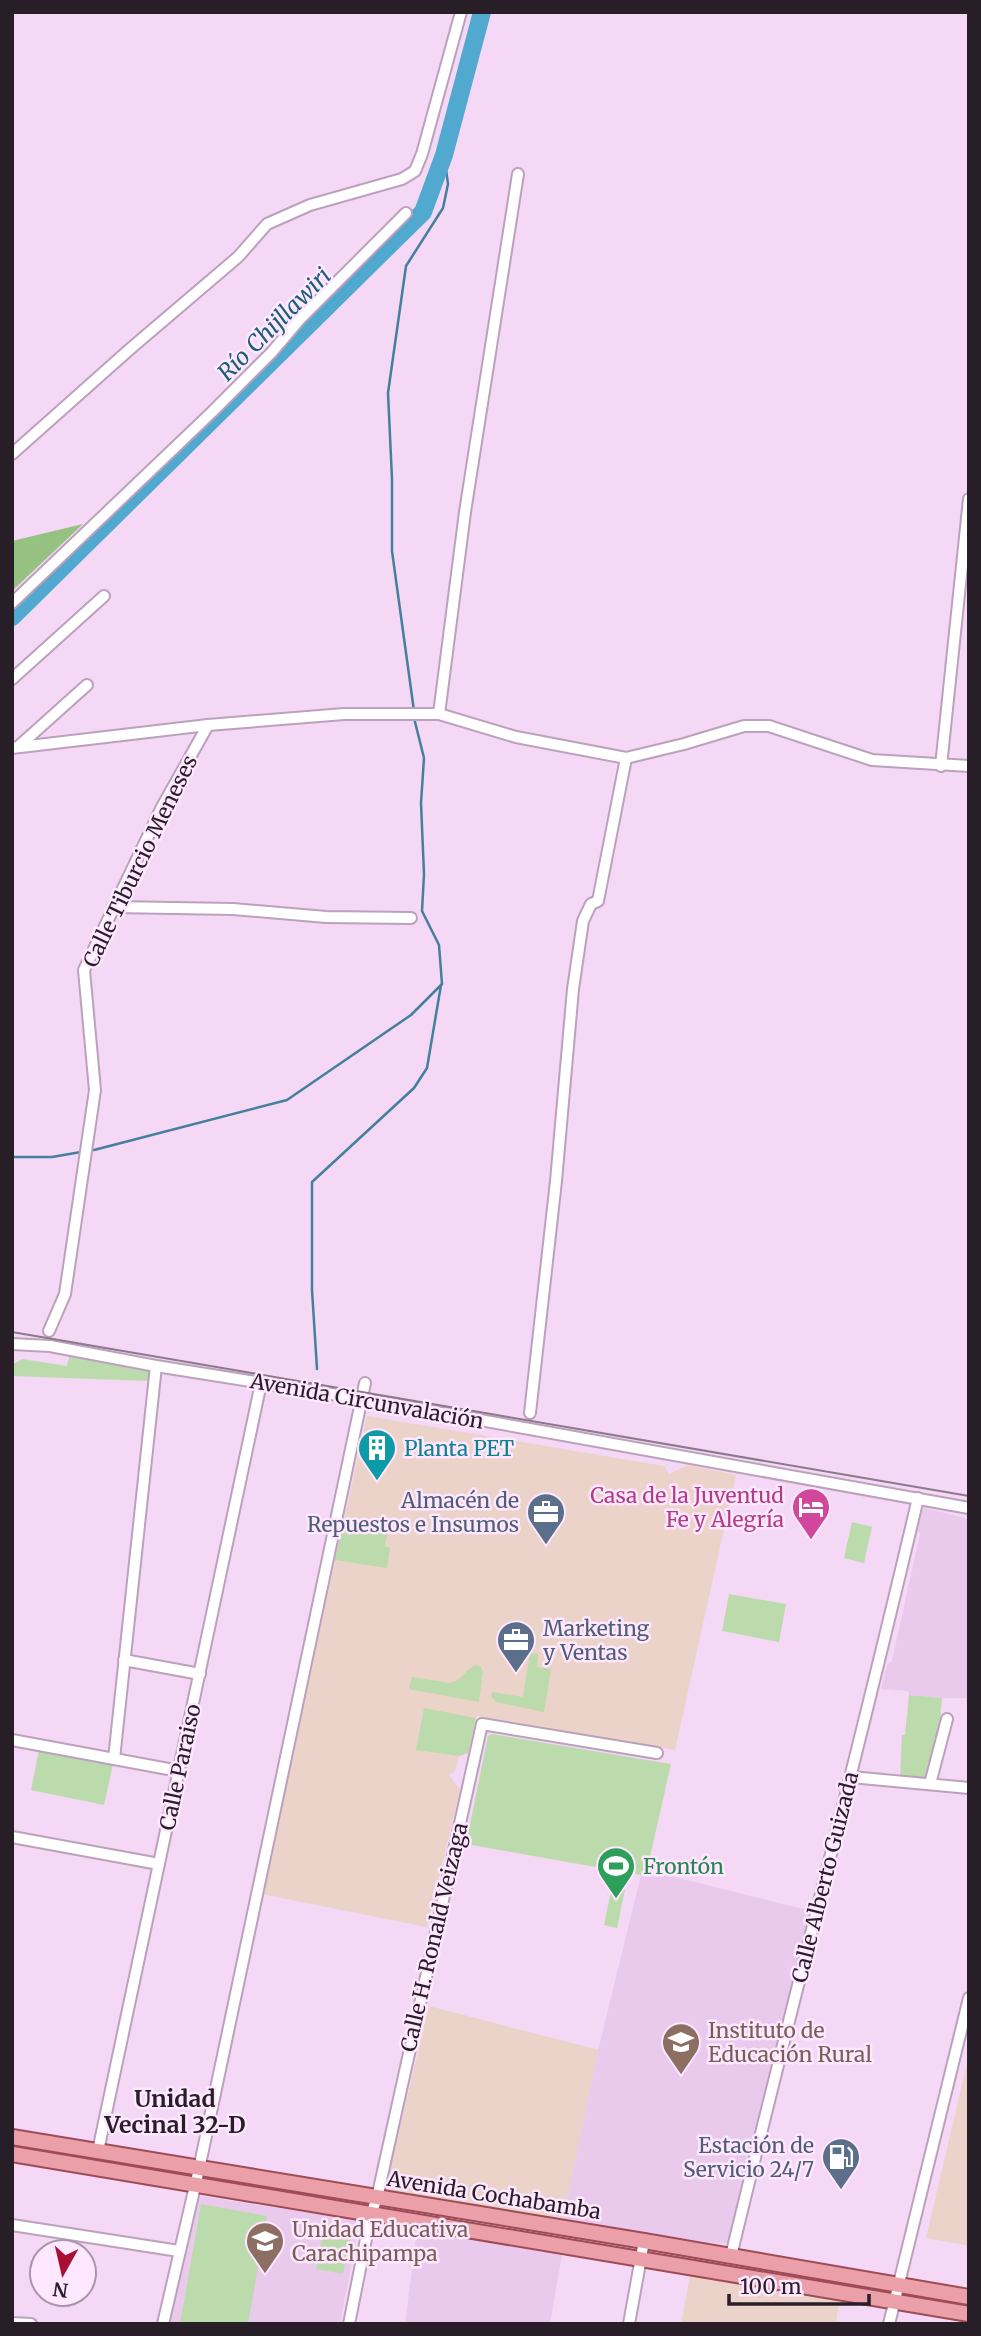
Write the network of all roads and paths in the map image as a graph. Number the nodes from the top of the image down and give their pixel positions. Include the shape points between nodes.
1 (461, 12) edge
2 (518, 174) dead end
3 (406, 213) dead end
4 (12, 454) edge
5 (969, 499) edge
6 (104, 596) dead end
7 (12, 603) edge
8 (12, 679) edge
9 (87, 685) dead end
10 (439, 714) junction
11 (208, 724) junction
12 (15, 748) edge
13 (626, 758) junction
14 (941, 765) junction
15 (969, 766) edge
16 (113, 907) junction
17 (411, 918) dead end
18 (49, 1331) dead end
19 (12, 1344) edge
20 (156, 1366) junction
21 (365, 1382) dead end
22 (261, 1383) junction
23 (363, 1399) junction
24 (530, 1413) dead end
25 (918, 1498) junction
26 (969, 1508) edge
27 (124, 1660) junction
28 (200, 1674) junction
29 (947, 1719) dead end
30 (12, 1740) edge
31 (657, 1754) dead end
32 (114, 1759) junction
33 (179, 1771) junction
34 (851, 1777) junction
35 (930, 1784) junction
36 (969, 1788) edge
37 (12, 1838) edge
38 (159, 1864) junction
39 (969, 1998) edge
40 (12, 2137) edge
41 (98, 2151) junction
42 (12, 2154) edge
43 (199, 2169) junction
44 (195, 2185) junction
45 (377, 2198) junction
46 (371, 2214) junction
47 (12, 2225) edge
48 (644, 2241) junction
49 (179, 2251) junction
50 (731, 2256) junction
51 (640, 2258) junction
52 (898, 2285) junction
53 (969, 2297) edge
54 (894, 2301) junction
55 (969, 2314) edge
56 (12, 2323) edge
57 (31, 2324) edge
58 (163, 2324) edge
59 (349, 2324) edge
60 (629, 2324) edge
61 (889, 2324) edge

1 - 4 street via 415,171 402,179 310,205 268,224 238,257
2 - 10 street via 465,512
3 - 7 street via 229,395
5 - 14 street
6 - 8 street
9 - 12 street
10 - 11 street via 344,714
10 - 13 street via 516,737
11 - 12 street
11 - 16 street, Calle Tiburcio Meneses
13 - 14 street via 744,726 769,726 872,760
13 - 24 street via 598,901 591,904 583,921 573,989
14 - 15 street
16 - 17 street
16 - 18 street, Calle Tiburcio Meneses via 84,970 95,1090 65,1294
19 - 20 street, Avenida Circunvalación via 50,1346
20 - 22 street, Avenida Circunvalación
20 - 27 street
21 - 23 street
22 - 23 street, Avenida Circunvalación
22 - 28 street, Calle Paraiso
23 - 25 street, Avenida Circunvalación
23 - 43 street
25 - 26 street, Avenida Circunvalación
25 - 34 street, Calle Alberto Guizada
27 - 28 street
27 - 32 street
28 - 33 street, Calle Paraiso
29 - 35 street
30 - 32 street
31 - 45 street, Calle H. Ronald Veizaga via 482,1724
32 - 33 street
33 - 38 street, Calle Paraiso
34 - 35 street
34 - 50 street, Calle Alberto Guizada
35 - 36 street
37 - 38 street
38 - 41 street, Calle Paraiso
39 - 52 street
40 - 41 main road, Avenida Cochabamba
41 - 43 main road, Avenida Cochabamba
42 - 44 main road, Avenida Cochabamba
43 - 44 street
43 - 45 main road, Avenida Cochabamba
44 - 46 main road, Avenida Cochabamba
44 - 49 street
45 - 46 street, Calle H. Ronald Veizaga
45 - 48 main road, Avenida Cochabamba
46 - 51 main road, Avenida Cochabamba
46 - 59 street, Calle H. Ronald Veizaga
47 - 49 street
48 - 50 main road, Avenida Cochabamba
48 - 51 street
49 - 58 street
50 - 52 main road, Avenida Cochabamba
51 - 54 main road, Avenida Cochabamba
51 - 60 street
52 - 53 main road, Avenida Cochabamba
52 - 54 street
54 - 55 main road, Avenida Cochabamba
54 - 61 street
56 - 57 street

